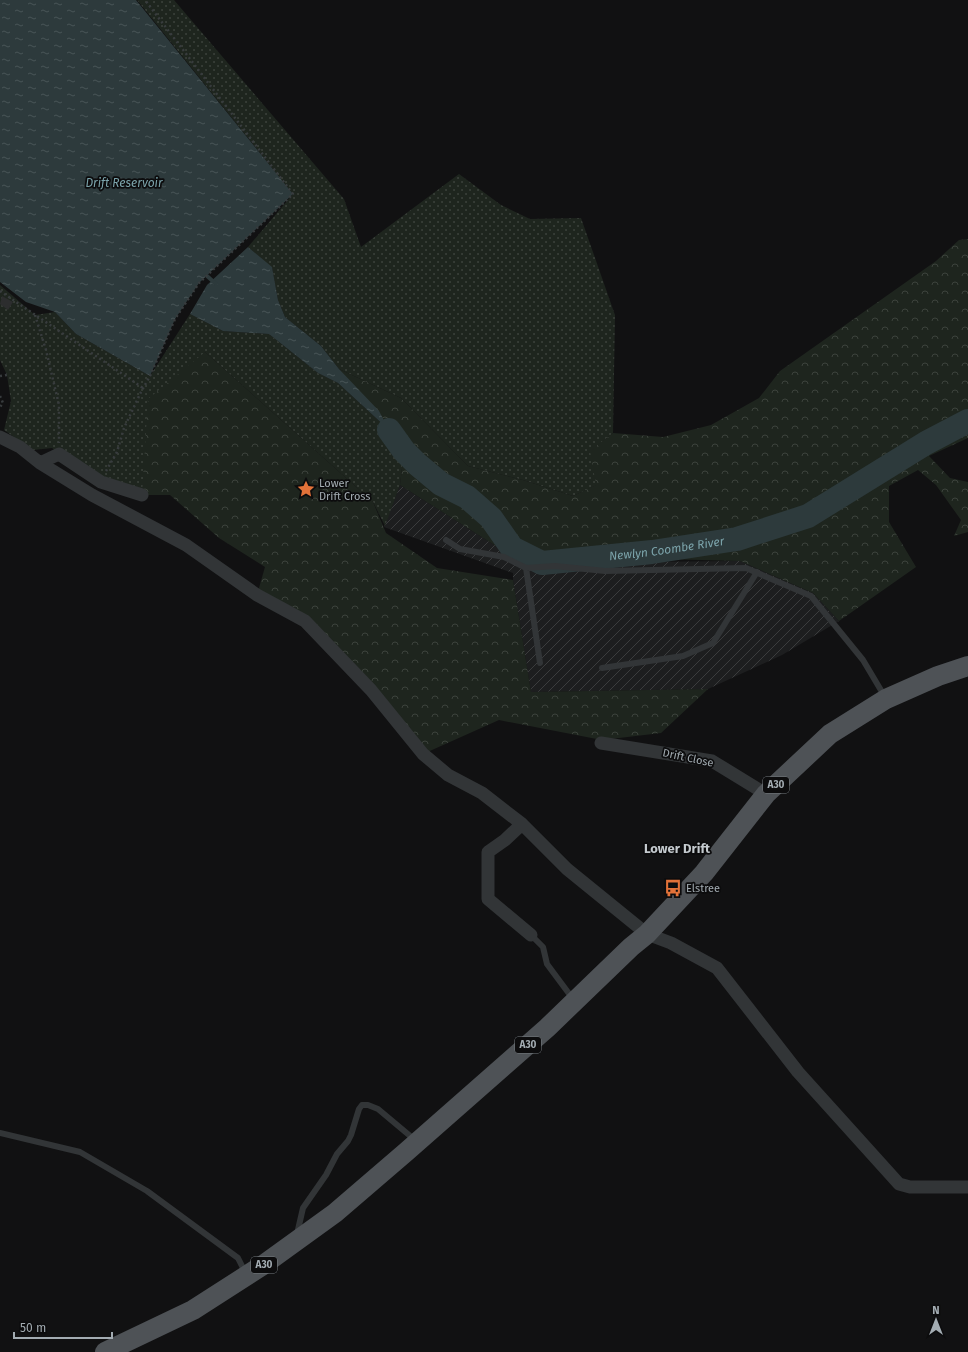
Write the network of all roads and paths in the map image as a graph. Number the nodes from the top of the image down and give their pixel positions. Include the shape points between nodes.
1 (145, 0) edge
2 (0, 291) edge
3 (35, 315) junction
4 (7, 375) dead end
5 (0, 376) edge
6 (143, 388) junction
7 (0, 396) edge
8 (0, 408) edge
9 (0, 438) edge
10 (59, 454) junction
11 (40, 463) junction
12 (101, 482) junction
13 (142, 495) dead end
14 (446, 540) dead end
15 (526, 568) junction
16 (757, 572) junction
17 (540, 663) dead end
18 (968, 666) edge
19 (602, 668) dead end
20 (886, 699) junction
21 (601, 743) dead end
22 (766, 794) junction
23 (522, 824) junction
24 (647, 934) junction
25 (531, 935) joint
26 (575, 1002) junction
27 (0, 1133) edge
28 (418, 1142) junction
29 (968, 1188) edge
30 (296, 1241) junction
31 (247, 1275) junction
32 (105, 1352) edge

1 - 6 path via 293,194 199,283 175,319
2 - 3 path
3 - 6 path
3 - 10 path via 59,405
4 - 5 path
6 - 12 path via 124,428 117,452
7 - 8 path via 3,403
9 - 11 street via 20,447
10 - 11 street
10 - 12 street
11 - 23 street via 92,495 186,545 257,595 305,621 371,690 423,754 448,774 482,793
12 - 13 street
14 - 15 lane via 460,549 504,557
15 - 16 lane via 554,566 606,571 746,568
15 - 17 lane
16 - 19 lane via 713,643 683,656
16 - 20 lane via 811,596 863,660
18 - 20 main road, A30
20 - 22 main road, A30 via 830,734
21 - 22 street, Drift Close via 712,761
22 - 24 main road, A30 via 704,873
23 - 24 street via 567,869
23 - 25 street via 488,852 488,899
24 - 26 main road, A30
24 - 29 street via 671,943 717,968 798,1072 899,1184 910,1187
25 - 26 lane via 543,947 547,964
26 - 28 main road, A30
27 - 31 lane via 80,1152 147,1191 226,1249 238,1258
28 - 30 main road, A30 via 335,1213
28 - 30 lane via 378,1108 362,1105 358,1109 351,1135 303,1208
30 - 31 main road, A30
31 - 32 main road, A30 via 193,1310

